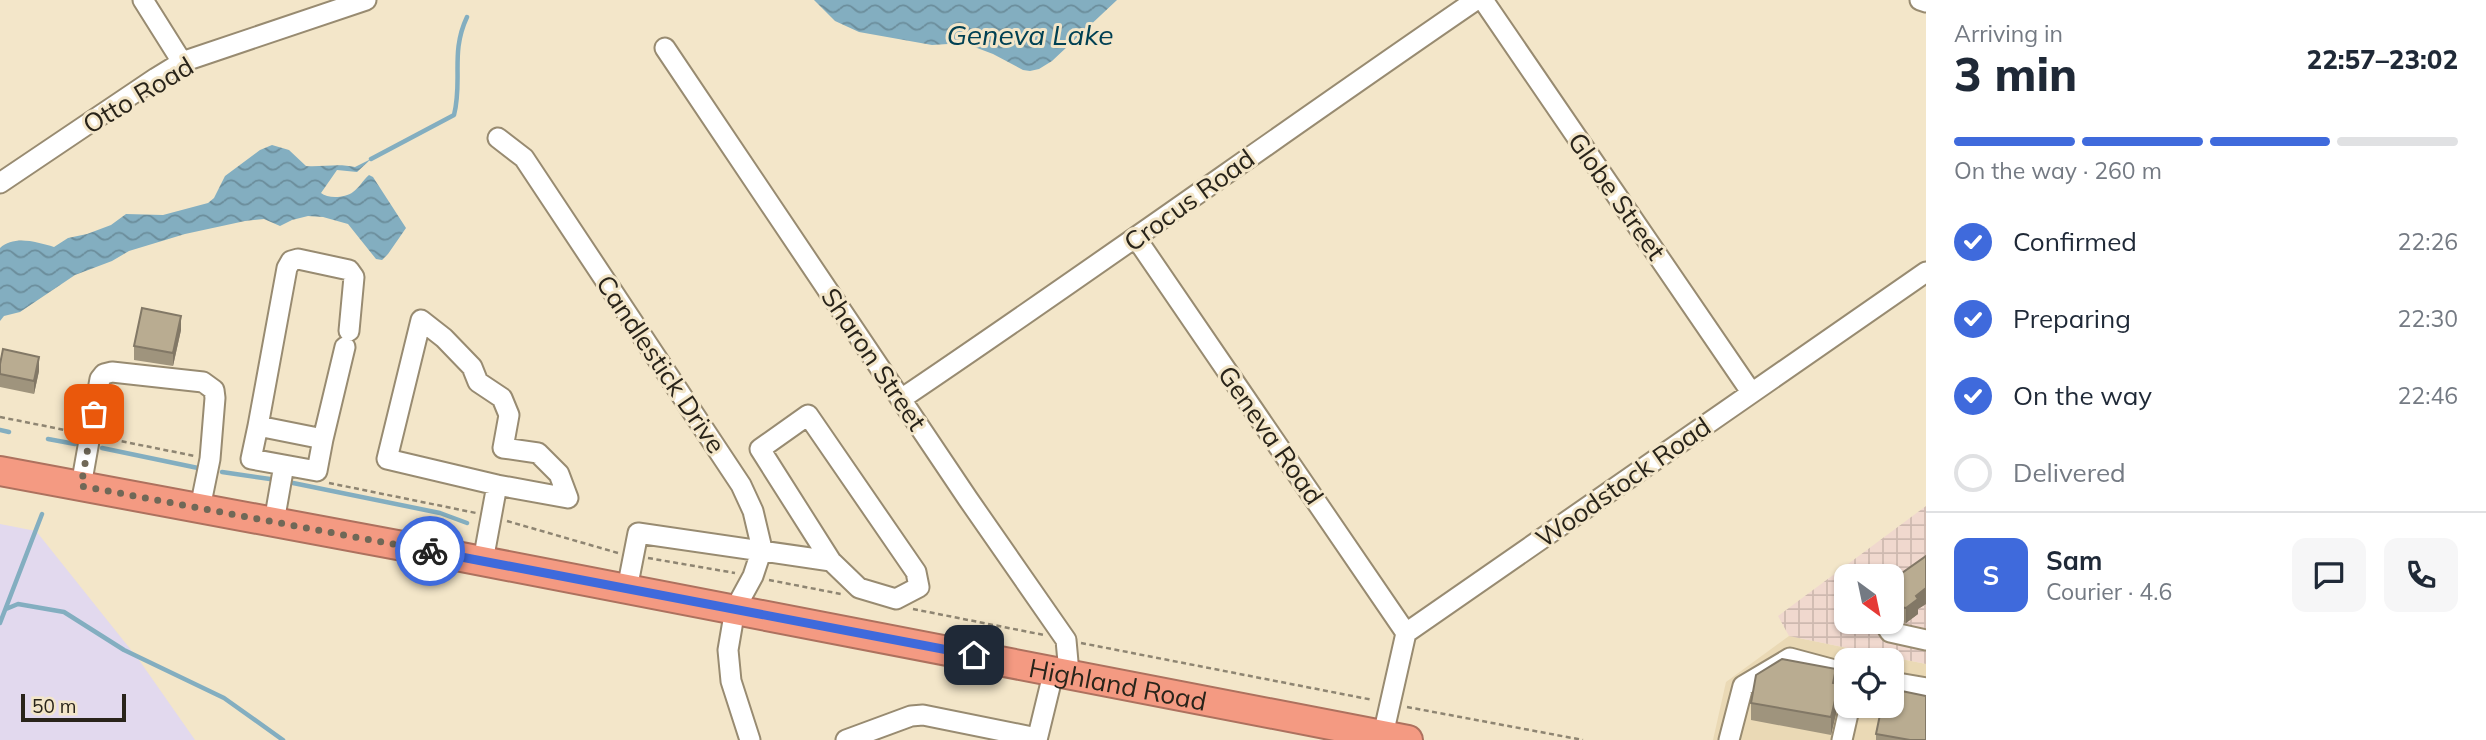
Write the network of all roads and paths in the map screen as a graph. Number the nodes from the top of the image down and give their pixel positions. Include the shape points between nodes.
1 (143, 0) edge
2 (366, 0) edge
3 (1476, 0) edge
4 (1483, 0) edge
5 (1920, 0) edge
6 (1926, 2) edge
7 (665, 48) dead end
8 (182, 62) junction
9 (498, 138) dead end
10 (0, 183) edge
11 (1136, 238) junction
12 (1926, 272) edge
13 (1751, 392) junction
14 (901, 399) junction
15 (0, 417) edge
16 (258, 426) junction
17 (90, 435) junction
18 (323, 439) junction
19 (210, 459) junction
20 (284, 465) junction
21 (0, 471) edge
22 (322, 482) dead end
23 (497, 485) junction
24 (81, 486) junction
25 (200, 508) junction
26 (491, 516) junction
27 (274, 522) junction
28 (762, 549) junction
29 (635, 556) junction
30 (483, 561) junction
31 (831, 561) junction
32 (753, 576) junction
33 (627, 589) junction
34 (849, 596) dead end
35 (903, 607) dead end
36 (735, 609) junction
37 (1406, 633) junction
38 (1900, 634) edge
39 (1926, 639) edge
40 (1066, 640) junction
41 (1834, 670) edge
42 (1061, 672) junction
43 (1904, 684) edge
44 (1926, 688) edge
45 (1389, 703) junction
46 (1847, 718) edge
47 (1314, 731) edge
48 (1395, 738) edge
49 (1037, 739) edge
50 (750, 740) edge
51 (846, 740) edge
52 (1583, 740) edge
53 (1728, 740) edge
54 (1842, 740) edge

1 - 8 street
2 - 8 street, Otto Road
3 - 11 street, Crocus Road
4 - 13 street, Globe Street
5 - 6 street
7 - 14 street, Sharon Street
8 - 10 street, Otto Road
9 - 28 street, Candlestick Drive via 524,158 741,485
11 - 14 street, Crocus Road
11 - 37 street, Geneva Road
12 - 13 street, Woodstock Road
13 - 37 street, Woodstock Road
14 - 40 street, Sharon Street
15 - 17 path
16 - 18 street
16 - 18 street via 286,268 298,259 349,270 354,277 347,339
16 - 20 street via 251,459
17 - 19 path
17 - 19 street via 104,374 203,382 214,390 215,398
17 - 24 street
18 - 20 street via 317,471
19 - 25 street
20 - 27 street
21 - 24 highway, Highland Road
22 - 26 path
23 - 23 street via 568,498 559,474 538,453 503,448 509,415 502,398 478,382 472,368 421,320 387,459
23 - 26 street
24 - 25 highway, Highland Road
25 - 27 highway, Highland Road
26 - 29 path
26 - 30 street
27 - 30 highway, Highland Road
28 - 29 street via 638,533
28 - 31 street
28 - 32 street
29 - 32 path
29 - 33 street
30 - 33 highway, Highland Road
31 - 31 street via 859,587 896,599 919,587 916,572 808,415 760,449
32 - 34 path
32 - 36 street
33 - 36 highway, Highland Road
35 - 40 path
36 - 42 highway, Highland Road
36 - 50 street via 728,650 731,681
37 - 45 street
38 - 39 street
40 - 42 street, Sharon Street
40 - 45 path
41 - 53 street via 1790,658 1743,686
42 - 47 highway, Highland Road
42 - 49 street, Sharon Street
43 - 44 street
45 - 48 street
45 - 52 path
46 - 54 street
47 - 48 highway, Highland Road
49 - 51 street via 923,715

